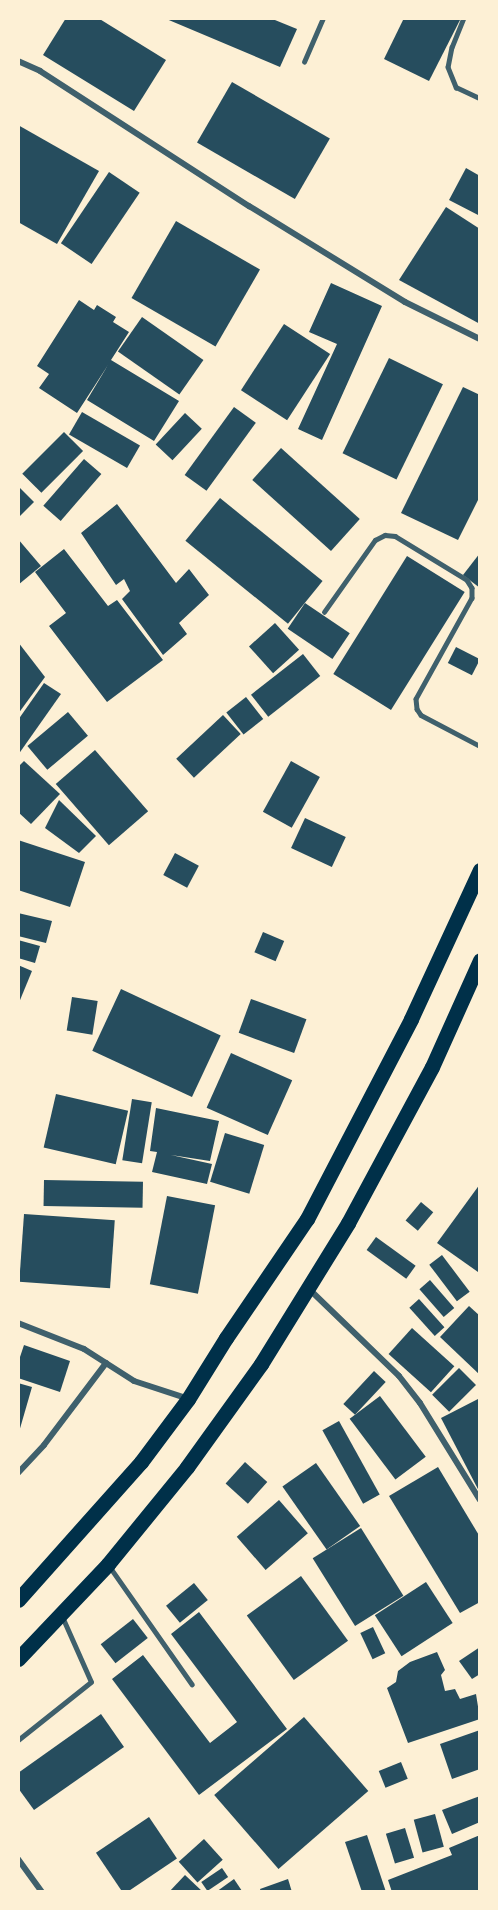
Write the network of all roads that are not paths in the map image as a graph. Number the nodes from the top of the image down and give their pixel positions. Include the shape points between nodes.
1 (323, 18) edge
2 (464, 18) edge
3 (18, 61) edge
4 (304, 62) dead end
5 (480, 98) edge
6 (480, 339) edge
7 (324, 612) dead end
8 (480, 746) edge
9 (480, 870) edge
10 (479, 967) edge
11 (309, 1289) junction
12 (18, 1323) edge
13 (106, 1363) junction
14 (188, 1399) junction
15 (18, 1473) edge
16 (480, 1500) edge
17 (108, 1564) junction
18 (18, 1600) edge
19 (61, 1615) junction
20 (18, 1659) edge
21 (192, 1684) dead end
22 (18, 1740) edge
23 (18, 1859) edge
24 (42, 1892) edge

1 - 4 lane
2 - 5 lane via 448,67 456,87
3 - 6 street via 40,71 405,302
7 - 8 lane via 375,540 385,535 395,536 467,580 472,598 416,699 421,715
9 - 14 main road via 411,1019 307,1219
10 - 11 main road via 432,1067
11 - 16 street via 399,1376
11 - 17 main road via 214,1430
12 - 13 street via 84,1349
13 - 14 street via 134,1380
13 - 15 street via 44,1446
14 - 18 main road via 141,1462
17 - 19 main road
17 - 21 lane
19 - 20 main road
19 - 22 lane via 91,1682
23 - 24 street

